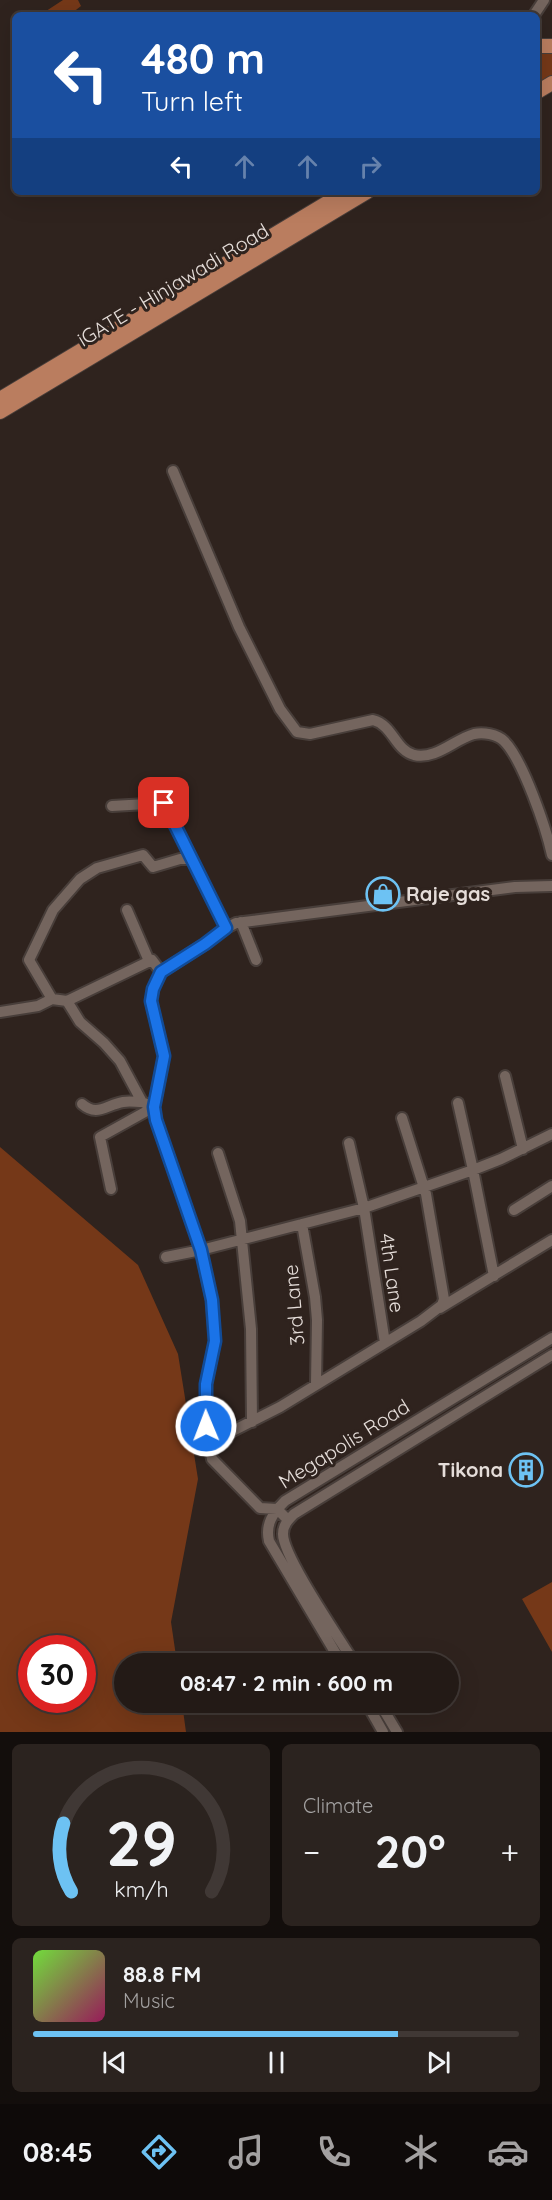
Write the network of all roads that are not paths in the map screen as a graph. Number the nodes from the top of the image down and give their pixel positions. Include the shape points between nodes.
1 (340, 195) edge
2 (361, 195) edge
3 (0, 399) edge
4 (0, 412) edge
5 (173, 471) dead end
6 (112, 806) dead end
7 (552, 855) edge
8 (191, 859) junction
9 (552, 886) edge
10 (127, 910) dead end
11 (241, 922) junction
12 (226, 928) junction
13 (256, 960) dead end
14 (149, 961) junction
15 (161, 972) junction
16 (52, 999) junction
17 (67, 1001) junction
18 (0, 1012) edge
19 (505, 1076) dead end
20 (142, 1102) junction
21 (458, 1103) dead end
22 (82, 1104) dead end
23 (154, 1107) junction
24 (402, 1118) dead end
25 (552, 1134) edge
26 (349, 1143) dead end
27 (524, 1149) junction
28 (218, 1153) dead end
29 (473, 1170) junction
30 (552, 1186) edge
31 (111, 1189) dead end
32 (422, 1189) junction
33 (364, 1208) junction
34 (514, 1210) dead end
35 (302, 1224) junction
36 (242, 1239) junction
37 (552, 1240) edge
38 (201, 1250) junction
39 (166, 1257) dead end
40 (494, 1276) junction
41 (435, 1311) junction
42 (552, 1338) edge
43 (385, 1343) junction
44 (552, 1355) edge
45 (316, 1384) junction
46 (252, 1422) junction
47 (209, 1443) junction
48 (277, 1509) junction
49 (288, 1520) junction
50 (335, 1653) edge
51 (348, 1653) edge
52 (372, 1713) edge
53 (386, 1713) edge
54 (383, 1732) edge
55 (397, 1732) edge

1 - 3 main road, iGATE - Hinjawadi Road
2 - 4 main road, iGATE - Hinjawadi Road
5 - 7 street via 239,627 280,709 297,732 309,734 373,720 383,723 400,746 413,754 430,754 472,735 488,734 503,741 537,806
6 - 8 street via 164,803
8 - 12 street
8 - 16 street via 153,867 143,855 97,868 80,879 53,910 30,960
9 - 11 street via 515,887
10 - 14 street
11 - 12 street
11 - 13 street
12 - 15 street
14 - 15 street
14 - 17 street
15 - 23 street via 151,1001 164,1056
16 - 17 street
16 - 18 street via 39,1006
17 - 20 street via 80,1022 120,1061
19 - 27 street
20 - 22 street via 124,1102 94,1111
20 - 23 street
21 - 29 street
23 - 31 street via 100,1137
23 - 38 street
24 - 32 street
25 - 27 street
26 - 33 street, 4th Lane
27 - 29 street
28 - 36 street
29 - 32 street
29 - 40 street
30 - 34 street
32 - 33 street
32 - 41 street via 444,1299
33 - 35 street
33 - 43 street, 4th Lane
35 - 36 street
35 - 45 street, 3rd Lane via 315,1297
36 - 38 street
36 - 46 street via 251,1329
37 - 40 street
38 - 39 street
38 - 47 street via 212,1300 215,1341 206,1384
40 - 41 street
41 - 43 street
42 - 48 street, Megapolis Road
43 - 45 street
44 - 49 street, Megapolis Road
45 - 46 street
46 - 47 street
47 - 48 street via 212,1459 260,1508
48 - 49 street
48 - 50 street, Megapolis Road via 268,1527 269,1541
49 - 51 street, Megapolis Road via 283,1536 287,1550
52 - 54 street
53 - 55 street

